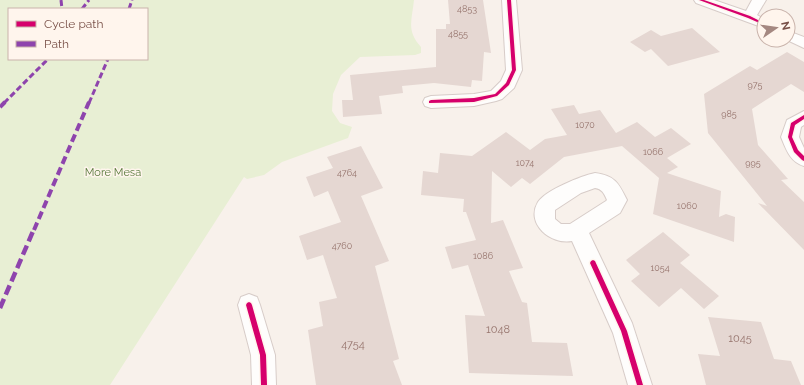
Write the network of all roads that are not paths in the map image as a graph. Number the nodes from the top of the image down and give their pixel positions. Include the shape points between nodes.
1 (509, 0) edge
2 (702, 0) edge
3 (759, 0) edge
4 (749, 17) junction
5 (756, 20) edge
6 (431, 102) dead end
7 (804, 117) edge
8 (804, 159) edge
9 (577, 230) dead end
10 (250, 305) dead end
11 (264, 385) edge
12 (640, 385) edge

1 - 6 street via 514,70 508,84 496,95 474,100
2 - 4 street
3 - 4 street
4 - 5 street
7 - 8 street via 793,124 790,137 796,151
9 - 12 street via 624,331
10 - 11 street via 263,355

